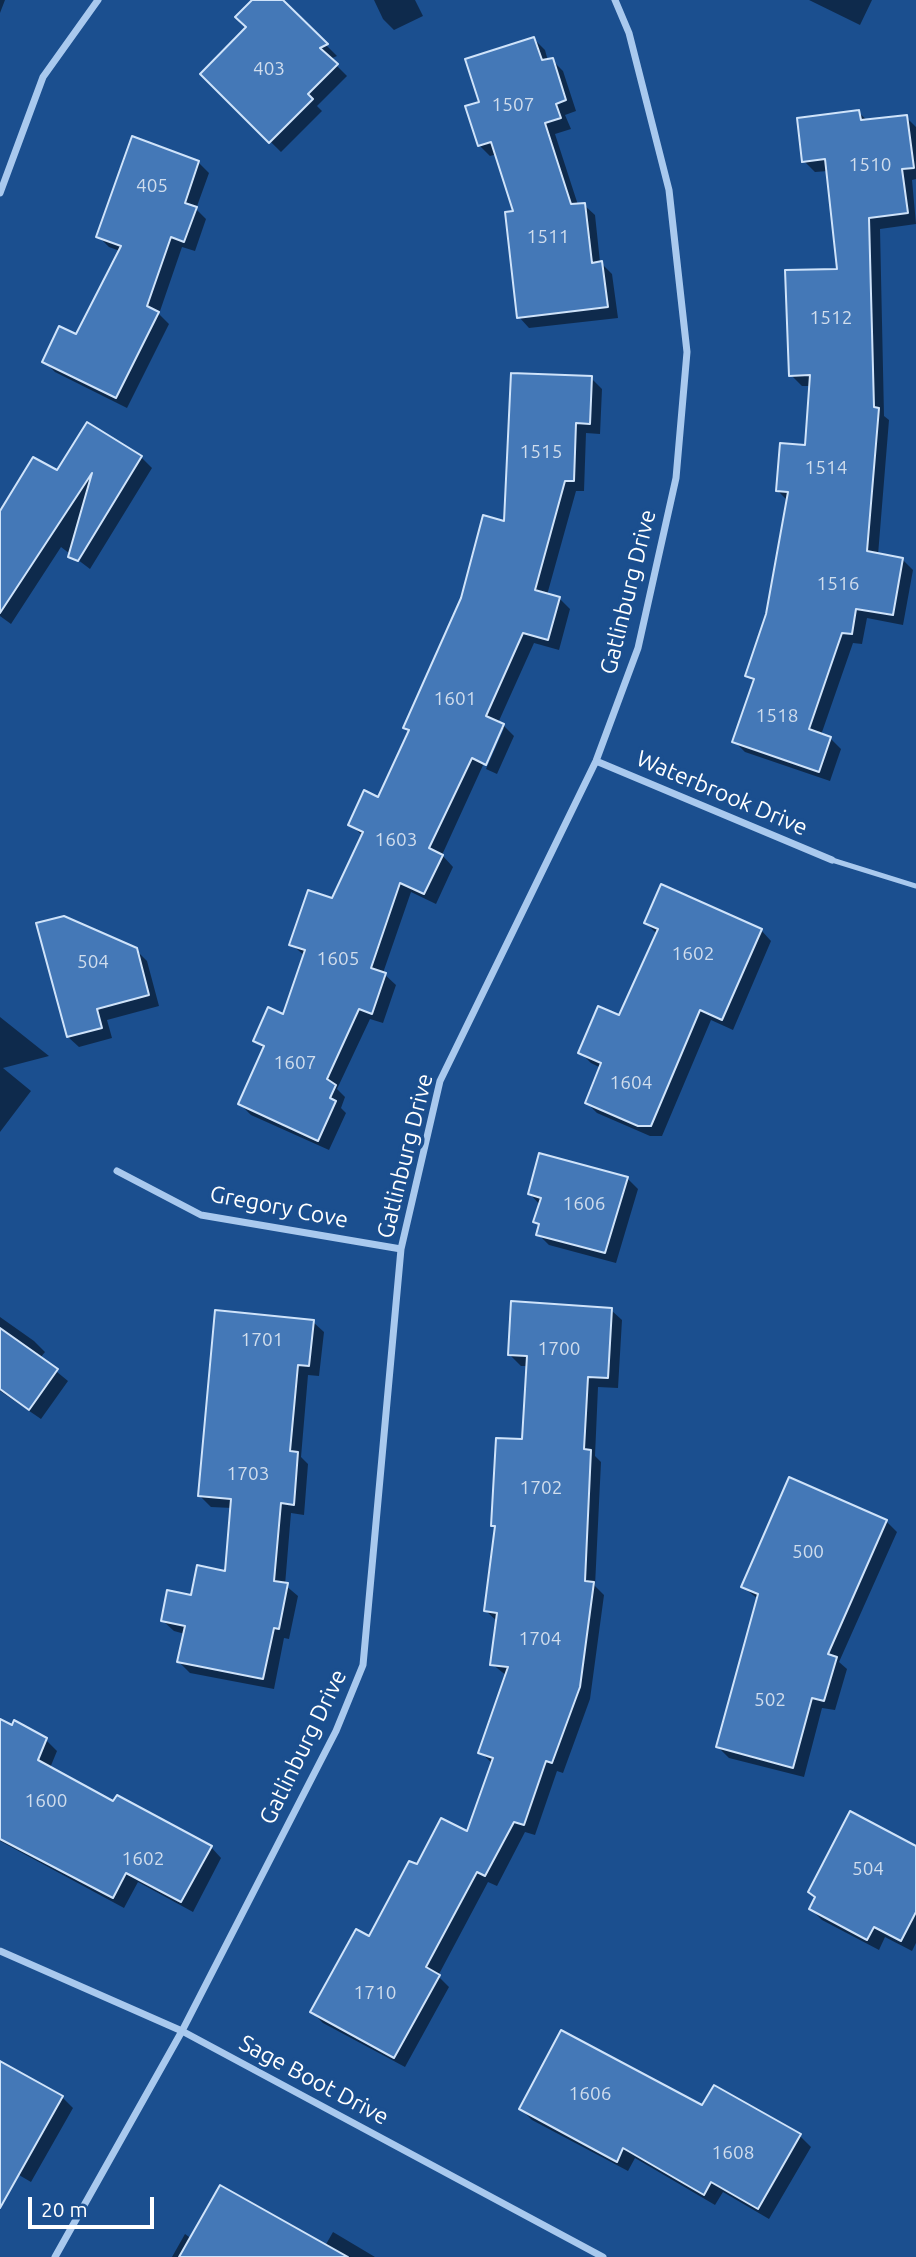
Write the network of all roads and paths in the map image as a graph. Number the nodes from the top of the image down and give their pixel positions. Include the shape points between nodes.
1 (98, 0) edge
2 (615, 0) edge
3 (0, 193) edge
4 (596, 761) junction
5 (832, 860) joint
6 (916, 886) edge
7 (117, 1171) dead end
8 (401, 1249) junction
9 (0, 1951) edge
10 (182, 2031) junction
11 (55, 2257) edge
12 (603, 2257) edge

1 - 3 street via 43,77
2 - 4 street, Gatlinburg Drive via 629,33 668,190 687,352 676,478 638,648
4 - 5 street, Waterbrook Drive
4 - 8 street, Gatlinburg Drive via 440,1081
5 - 6 lane
7 - 8 street, Gregory Cove via 201,1214
8 - 10 street, Gatlinburg Drive via 363,1665 336,1731
9 - 10 street, Sage Boot Drive
10 - 11 street, Gatlinburg Drive
10 - 12 street, Sage Boot Drive

